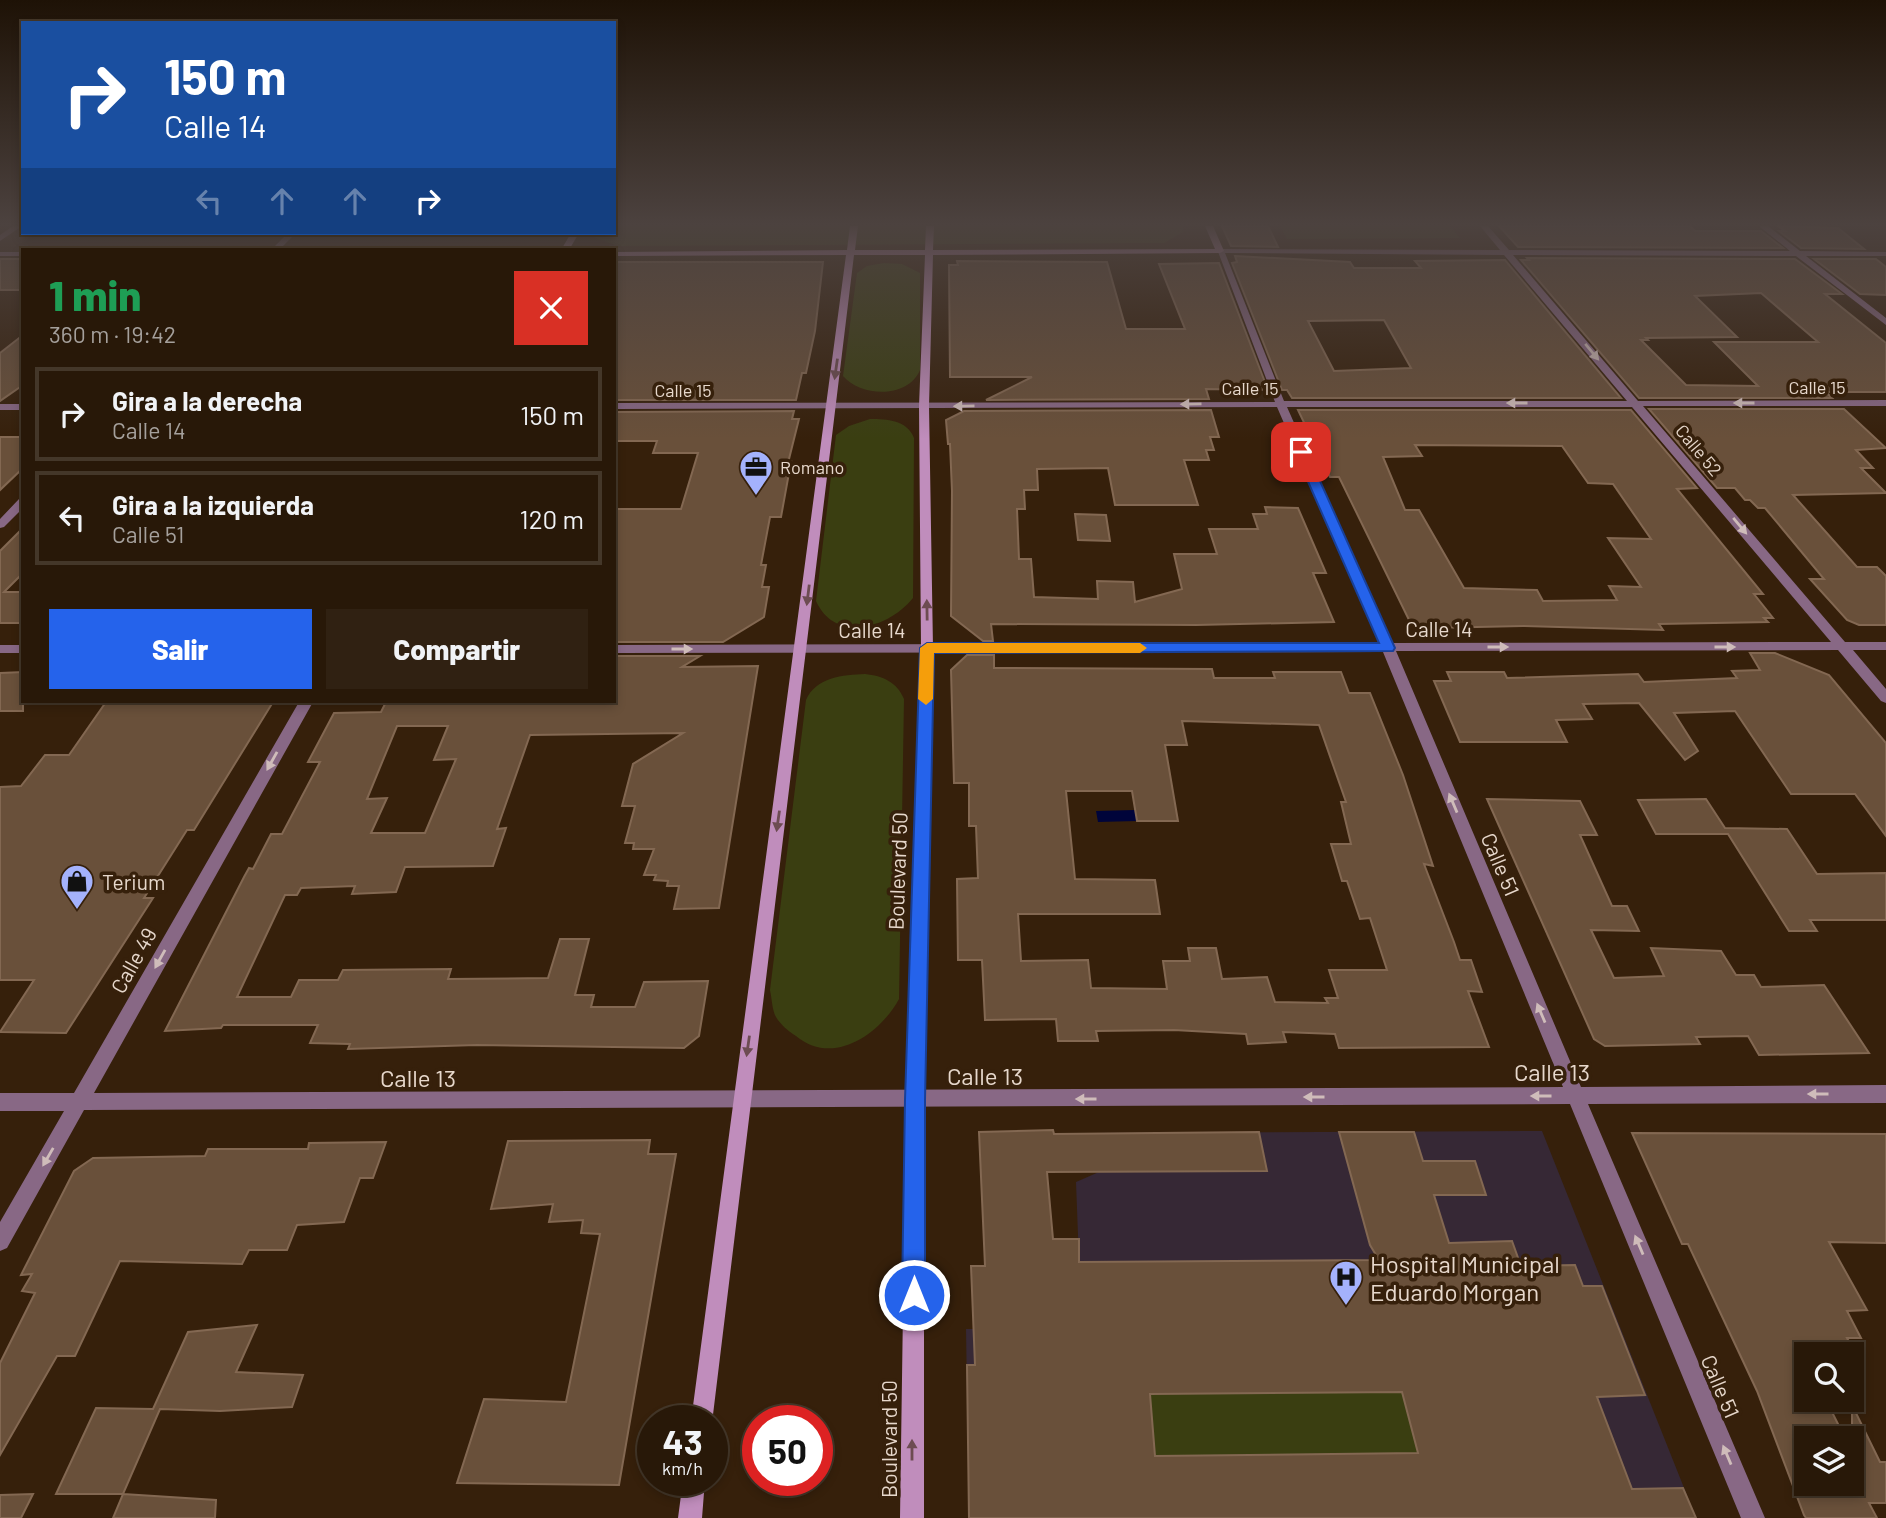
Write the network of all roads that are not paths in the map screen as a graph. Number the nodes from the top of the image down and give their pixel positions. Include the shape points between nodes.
1 (847, 297) edge
2 (928, 297) edge
3 (1238, 297) edge
4 (1545, 297) edge
5 (1854, 297) edge
6 (1886, 322) edge
7 (1280, 403) junction
8 (1886, 403) edge
9 (1636, 404) junction
10 (831, 405) junction
11 (616, 406) edge
12 (924, 406) junction
13 (0, 407) edge
14 (21, 407) edge
15 (21, 503) edge
16 (0, 524) edge
17 (1842, 646) junction
18 (1886, 646) edge
19 (801, 648) junction
20 (927, 648) junction
21 (1388, 648) junction
22 (0, 649) edge
23 (21, 649) edge
24 (616, 649) edge
25 (1886, 698) edge
26 (305, 703) edge
27 (1886, 1094) edge
28 (1576, 1096) junction
29 (740, 1100) junction
30 (915, 1100) junction
31 (0, 1102) edge
32 (79, 1103) junction
33 (0, 1241) edge
34 (704, 1405) edge
35 (692, 1496) edge
36 (690, 1518) edge
37 (912, 1518) edge
38 (1753, 1518) edge

1 -> 10 main road
2 - 12 main road, Boulevard 50
3 - 7 street, Calle 51
4 -> 9 street, Calle 52
5 - 6 street
9 -> 7 street, Calle 15
7 -> 12 street, Calle 15
7 - 21 street, Calle 51
8 -> 9 street, Calle 15
9 -> 17 street, Calle 52
10 - 11 street, Calle 15
10 - 12 street, Calle 15
10 -> 19 main road
20 -> 12 main road, Boulevard 50
13 - 14 street
15 - 16 street
17 - 18 street, Calle 14
21 -> 17 street, Calle 14
17 - 25 street, Calle 52
19 - 20 street, Calle 14
24 -> 19 street, Calle 14
19 -> 29 main road
20 - 21 street, Calle 14
20 - 30 main road, Boulevard 50
28 -> 21 street, Calle 51
22 - 23 street
26 -> 32 street, Calle 49
27 -> 28 street, Calle 13
28 -> 30 street, Calle 13
38 -> 28 street, Calle 51
29 - 30 street, Calle 13
29 - 32 street, Calle 13
29 - 34 main road
37 -> 30 main road, Boulevard 50
31 - 32 street, Calle 13
32 -> 33 street, Calle 49
35 - 36 main road

